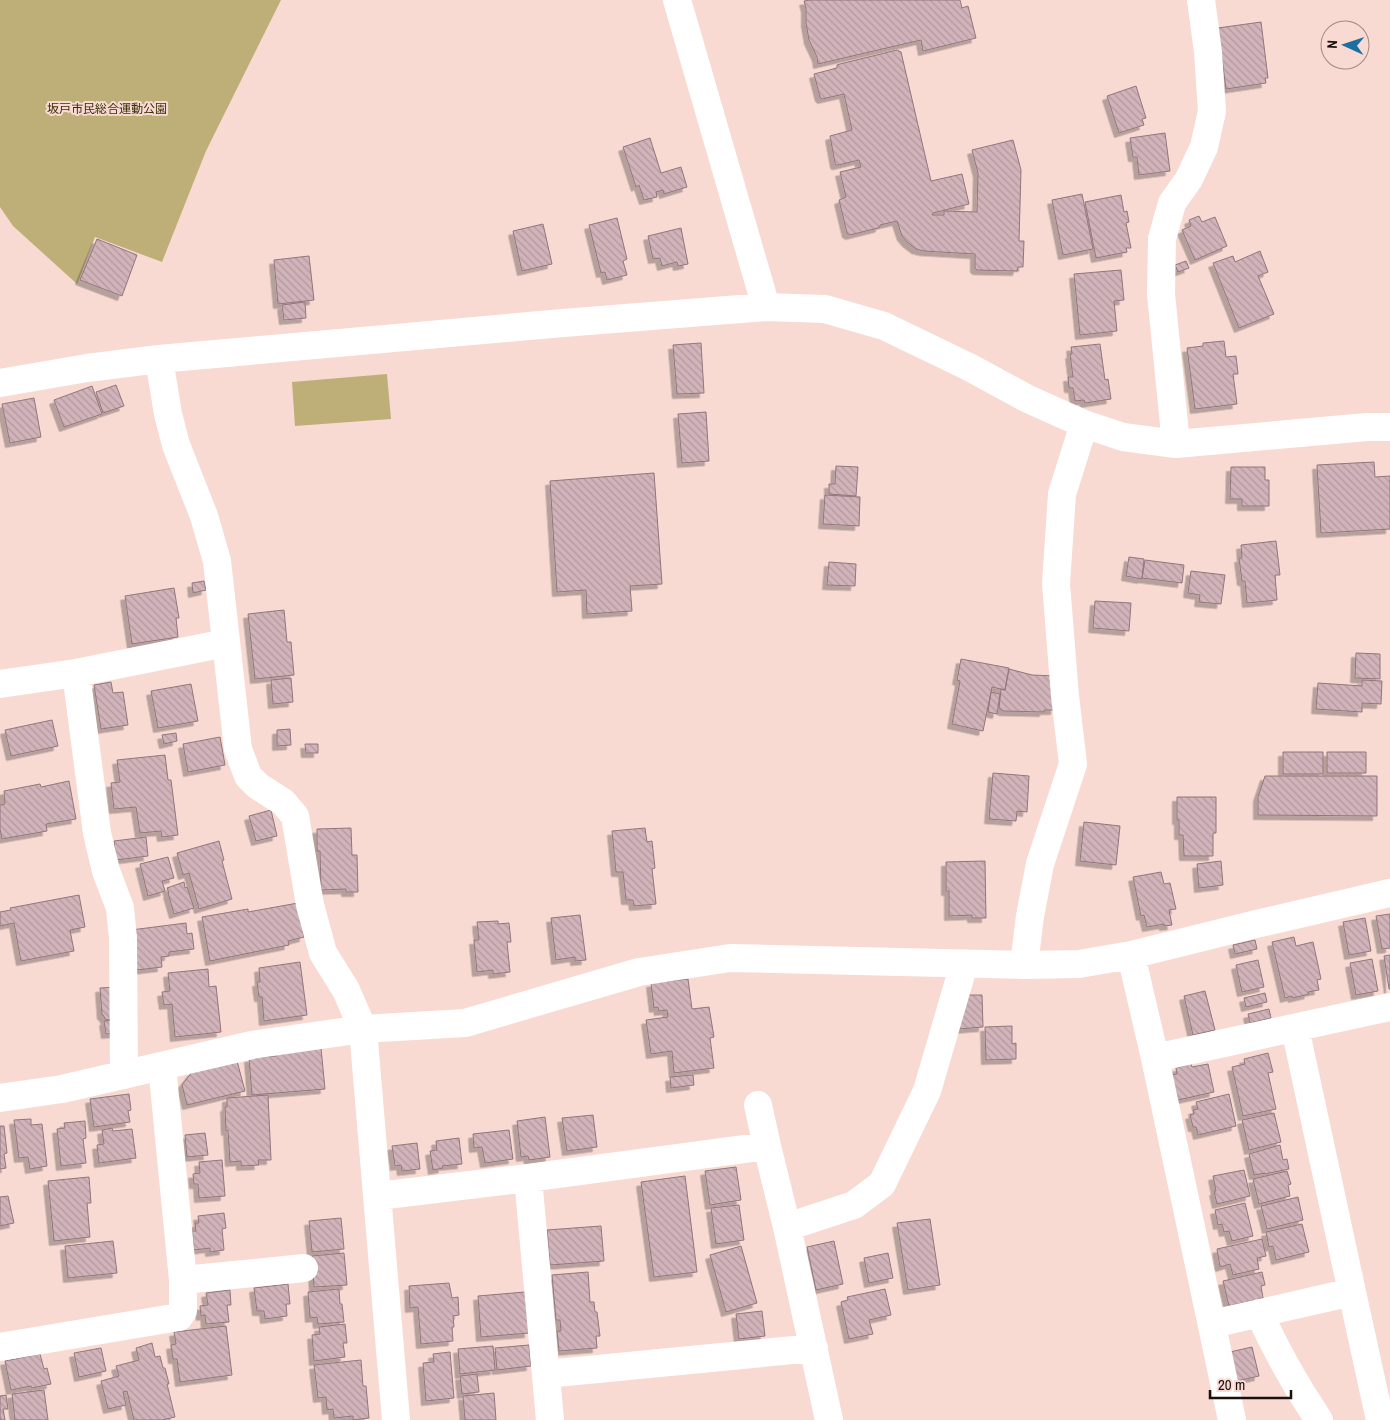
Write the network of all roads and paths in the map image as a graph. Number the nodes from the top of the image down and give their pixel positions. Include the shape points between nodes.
1 (677, 0) edge
2 (1201, 0) edge
3 (766, 307) junction
4 (158, 359) junction
5 (0, 383) edge
6 (1084, 424) junction
7 (1390, 427) edge
8 (1176, 444) junction
9 (226, 643) junction
10 (76, 673) junction
11 (0, 684) edge
12 (1390, 893) edge
13 (1131, 955) junction
14 (964, 964) junction
15 (1024, 966) junction
16 (1390, 1007) edge
17 (1295, 1028) junction
18 (363, 1029) junction
19 (1155, 1058) junction
20 (162, 1066) junction
21 (124, 1075) junction
22 (0, 1098) edge
23 (758, 1105) dead end
24 (767, 1146) junction
25 (528, 1178) junction
26 (378, 1196) junction
27 (787, 1227) junction
28 (304, 1268) dead end
29 (183, 1280) junction
30 (1352, 1292) junction
31 (1259, 1313) junction
32 (1212, 1324) junction
33 (0, 1348) edge
34 (814, 1348) junction
35 (546, 1374) junction
36 (396, 1420) edge
37 (550, 1420) edge
38 (829, 1420) edge
39 (1232, 1420) edge
40 (1318, 1420) edge
41 (1380, 1420) edge

1 - 3 street
2 - 8 street via 1212,111 1204,147 1189,179 1172,203 1162,238 1161,294
3 - 4 street
3 - 6 street via 825,310 884,326
4 - 5 street
4 - 9 street via 176,445 204,516 217,561
6 - 8 street via 1123,437
6 - 15 street via 1062,494 1056,584 1073,764 1040,864
7 - 8 street
9 - 10 street
9 - 18 street via 238,749 248,776 283,802 295,816 310,905 323,953 346,990
10 - 11 street
10 - 21 street via 97,834 120,908
12 - 13 street
13 - 15 street via 1079,964
13 - 19 street
14 - 15 street
14 - 18 street via 730,958 639,972 465,1023
14 - 27 street via 928,1091 882,1184 854,1205
16 - 17 street
17 - 19 street
17 - 30 street
18 - 20 street via 252,1045
18 - 26 street
19 - 32 street
20 - 21 street
20 - 29 street
21 - 22 street
23 - 24 street
24 - 25 street
24 - 27 street
25 - 26 street
25 - 35 street
26 - 36 street
27 - 34 street
28 - 29 street
29 - 33 street via 183,1311 179,1317
30 - 31 street
30 - 41 street
31 - 32 street
31 - 40 street
32 - 39 street
34 - 35 street
34 - 38 street
35 - 37 street

